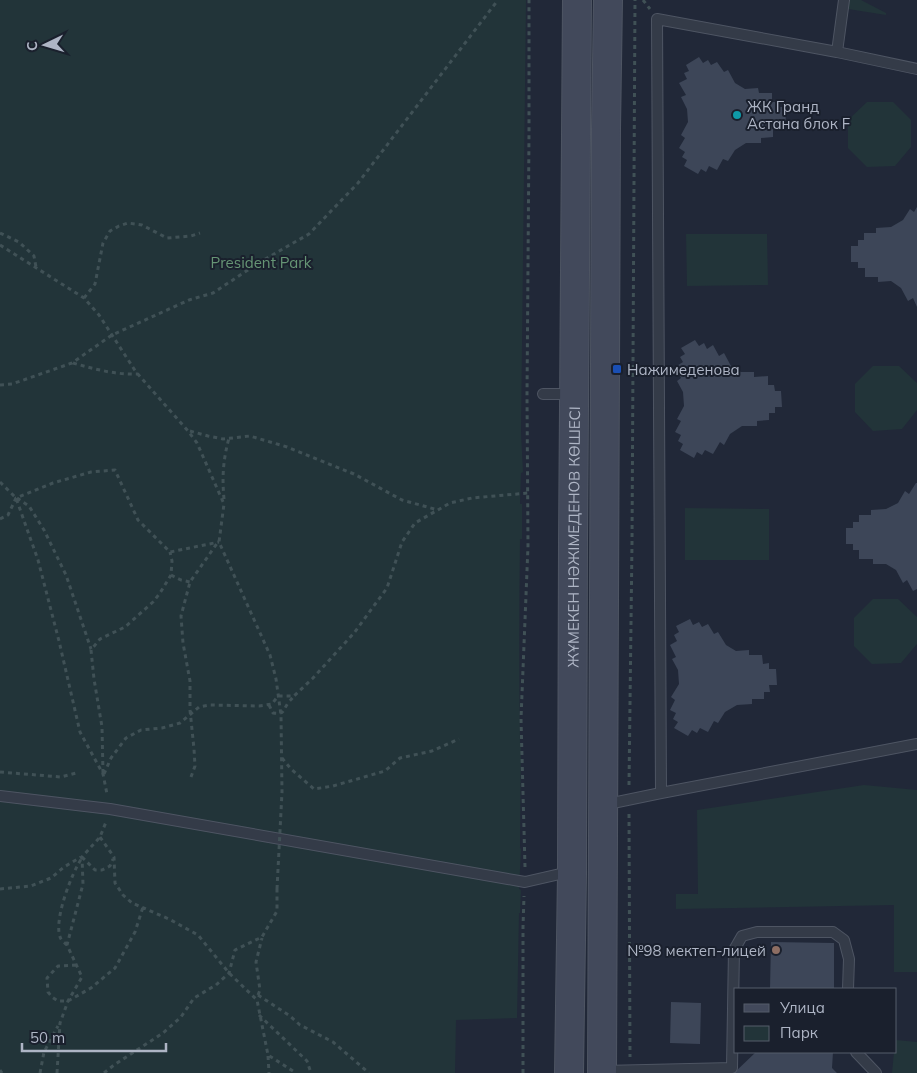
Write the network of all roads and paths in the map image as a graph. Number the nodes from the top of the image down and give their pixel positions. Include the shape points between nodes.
1 (498, 0) edge
2 (529, 0) edge
3 (608, 0) edge
4 (636, 0) edge
5 (844, 0) edge
6 (573, 8) edge
7 (837, 52) junction
8 (917, 70) edge
9 (0, 233) edge
10 (200, 233) dead end
11 (0, 245) edge
12 (36, 267) junction
13 (84, 298) junction
14 (575, 333) junction
15 (112, 335) junction
16 (72, 363) junction
17 (138, 374) junction
18 (0, 385) edge
19 (543, 394) dead end
20 (574, 394) junction
21 (605, 429) junction
22 (188, 431) junction
23 (229, 438) junction
24 (0, 482) edge
25 (528, 493) junction
26 (16, 498) junction
27 (224, 504) junction
28 (438, 510) junction
29 (0, 520) edge
30 (219, 542) junction
31 (573, 542) junction
32 (170, 552) junction
33 (171, 575) junction
34 (190, 582) junction
35 (92, 650) junction
36 (603, 651) junction
37 (278, 696) junction
38 (294, 696) junction
39 (269, 705) junction
40 (281, 713) junction
41 (190, 714) junction
42 (459, 739) dead end
43 (917, 744) edge
44 (282, 758) junction
45 (0, 772) edge
46 (76, 773) dead end
47 (103, 774) junction
48 (191, 776) dead end
49 (662, 793) junction
50 (0, 796) edge
51 (629, 801) junction
52 (602, 806) junction
53 (110, 809) junction
54 (100, 837) junction
55 (114, 856) junction
56 (82, 857) junction
57 (572, 874) junction
58 (525, 882) junction
59 (0, 889) edge
60 (143, 907) junction
61 (262, 937) junction
62 (67, 944) junction
63 (76, 965) junction
64 (229, 973) junction
65 (848, 988) edge
66 (258, 995) junction
67 (257, 1000) junction
68 (68, 1001) junction
69 (259, 1014) junction
70 (60, 1023) junction
71 (857, 1053) edge
72 (268, 1055) junction
73 (0, 1070) edge
74 (630, 1071) junction
75 (692, 1071) edge
76 (602, 1072) edge
77 (2, 1073) edge
78 (40, 1073) edge
79 (57, 1073) edge
80 (104, 1073) edge
81 (269, 1073) edge
82 (296, 1073) edge
83 (311, 1073) edge
84 (369, 1073) edge
85 (523, 1073) edge
86 (569, 1073) edge
87 (876, 1073) edge

1 - 15 path via 358,183 309,234 213,293 188,300
2 - 25 path
3 - 21 main road, ЖҰМЕКЕН НӘЖІМЕДЕНОВ КӨШЕСІ
4 - 51 path
5 - 7 lane
6 - 14 main road, ЖҰМЕКЕН НӘЖІМЕДЕНОВ КӨШЕСІ
7 - 8 lane
7 - 49 lane via 658,20
9 - 12 path via 18,242 34,256
10 - 13 path via 167,238 142,225 128,223 110,231 103,243 95,284
11 - 12 path
12 - 13 path
13 - 15 path
14 - 20 main road, ЖҰМЕКЕН НӘЖІМЕДЕНОВ КӨШЕСІ
14 - 21 main road via 581,358 586,418
15 - 16 path
15 - 17 path
16 - 17 path via 124,375
16 - 18 path via 12,384
17 - 22 path
19 - 20 lane
20 - 31 main road, ЖҰМЕКЕН НӘЖІМЕДЕНОВ КӨШЕСІ
21 - 36 main road, ЖҰМЕКЕН НӘЖІМЕДЕНОВ КӨШЕСІ
22 - 23 path
22 - 27 path via 197,443
23 - 27 path via 222,478
23 - 28 path via 250,436 287,447 354,474 402,500
24 - 26 path
25 - 28 path via 472,498
25 - 58 path via 521,719
26 - 29 path via 8,515
26 - 32 path via 91,472 115,470 138,520
26 - 35 path via 29,506 66,574
26 - 47 path via 38,560 80,732
27 - 30 path
28 - 38 path via 415,523 402,542 387,588 354,633
30 - 32 path
30 - 34 path
30 - 37 path via 270,655
31 - 36 main road via 584,552 589,616
31 - 57 main road, ЖҰМЕКЕН НӘЖІМЕДЕНОВ КӨШЕСІ
32 - 33 path
33 - 34 path
33 - 35 path via 153,602 124,627 100,639
34 - 41 path via 181,616 190,681
35 - 47 path via 102,727
36 - 52 main road, ЖҰМЕКЕН НӘЖІМЕДЕНОВ КӨШЕСІ
37 - 38 path
37 - 39 path
37 - 40 path
38 - 40 path
39 - 40 path via 273,713
39 - 41 path via 210,705 199,707
40 - 44 path
41 - 47 path via 180,723 141,730 126,738
41 - 48 path via 195,766
42 - 44 path via 432,751 400,758 386,771 314,789
43 - 49 lane
44 - 61 path, bridge via 277,910
45 - 46 path via 61,777
47 - 53 path
49 - 51 lane
50 - 53 lane
51 - 52 lane
51 - 74 path
52 - 76 main road, ЖҰМЕКЕН НӘЖІМЕДЕНОВ КӨШЕСІ
53 - 54 path
53 - 58 lane
54 - 55 path
54 - 56 path
55 - 56 path via 110,866 102,870 95,870
55 - 60 path via 115,883 132,903
56 - 59 path via 51,878 31,886
56 - 62 path via 83,884
56 - 62 path via 67,889 59,924 61,938
57 - 58 lane
57 - 86 main road, ЖҰМЕКЕН НӘЖІМЕДЕНОВ КӨШЕСІ
58 - 85 path
60 - 64 path via 198,935
60 - 68 path via 135,932 115,968 91,988
61 - 64 path via 235,950
61 - 66 path via 256,962
62 - 63 path
63 - 68 path via 82,977
63 - 68 path via 58,966 47,978 48,992 52,997
64 - 67 path
64 - 80 path via 194,998 163,1033
65 - 75 lane via 849,958 844,940 833,932 757,932 742,936 734,950 732,1068
66 - 67 path
66 - 84 path via 333,1042
67 - 69 path
68 - 70 path
69 - 72 path
69 - 83 path via 307,1061
70 - 78 path via 44,1052
70 - 79 path
71 - 87 lane
72 - 81 path
72 - 82 path
73 - 77 path
74 - 75 lane
74 - 76 lane

